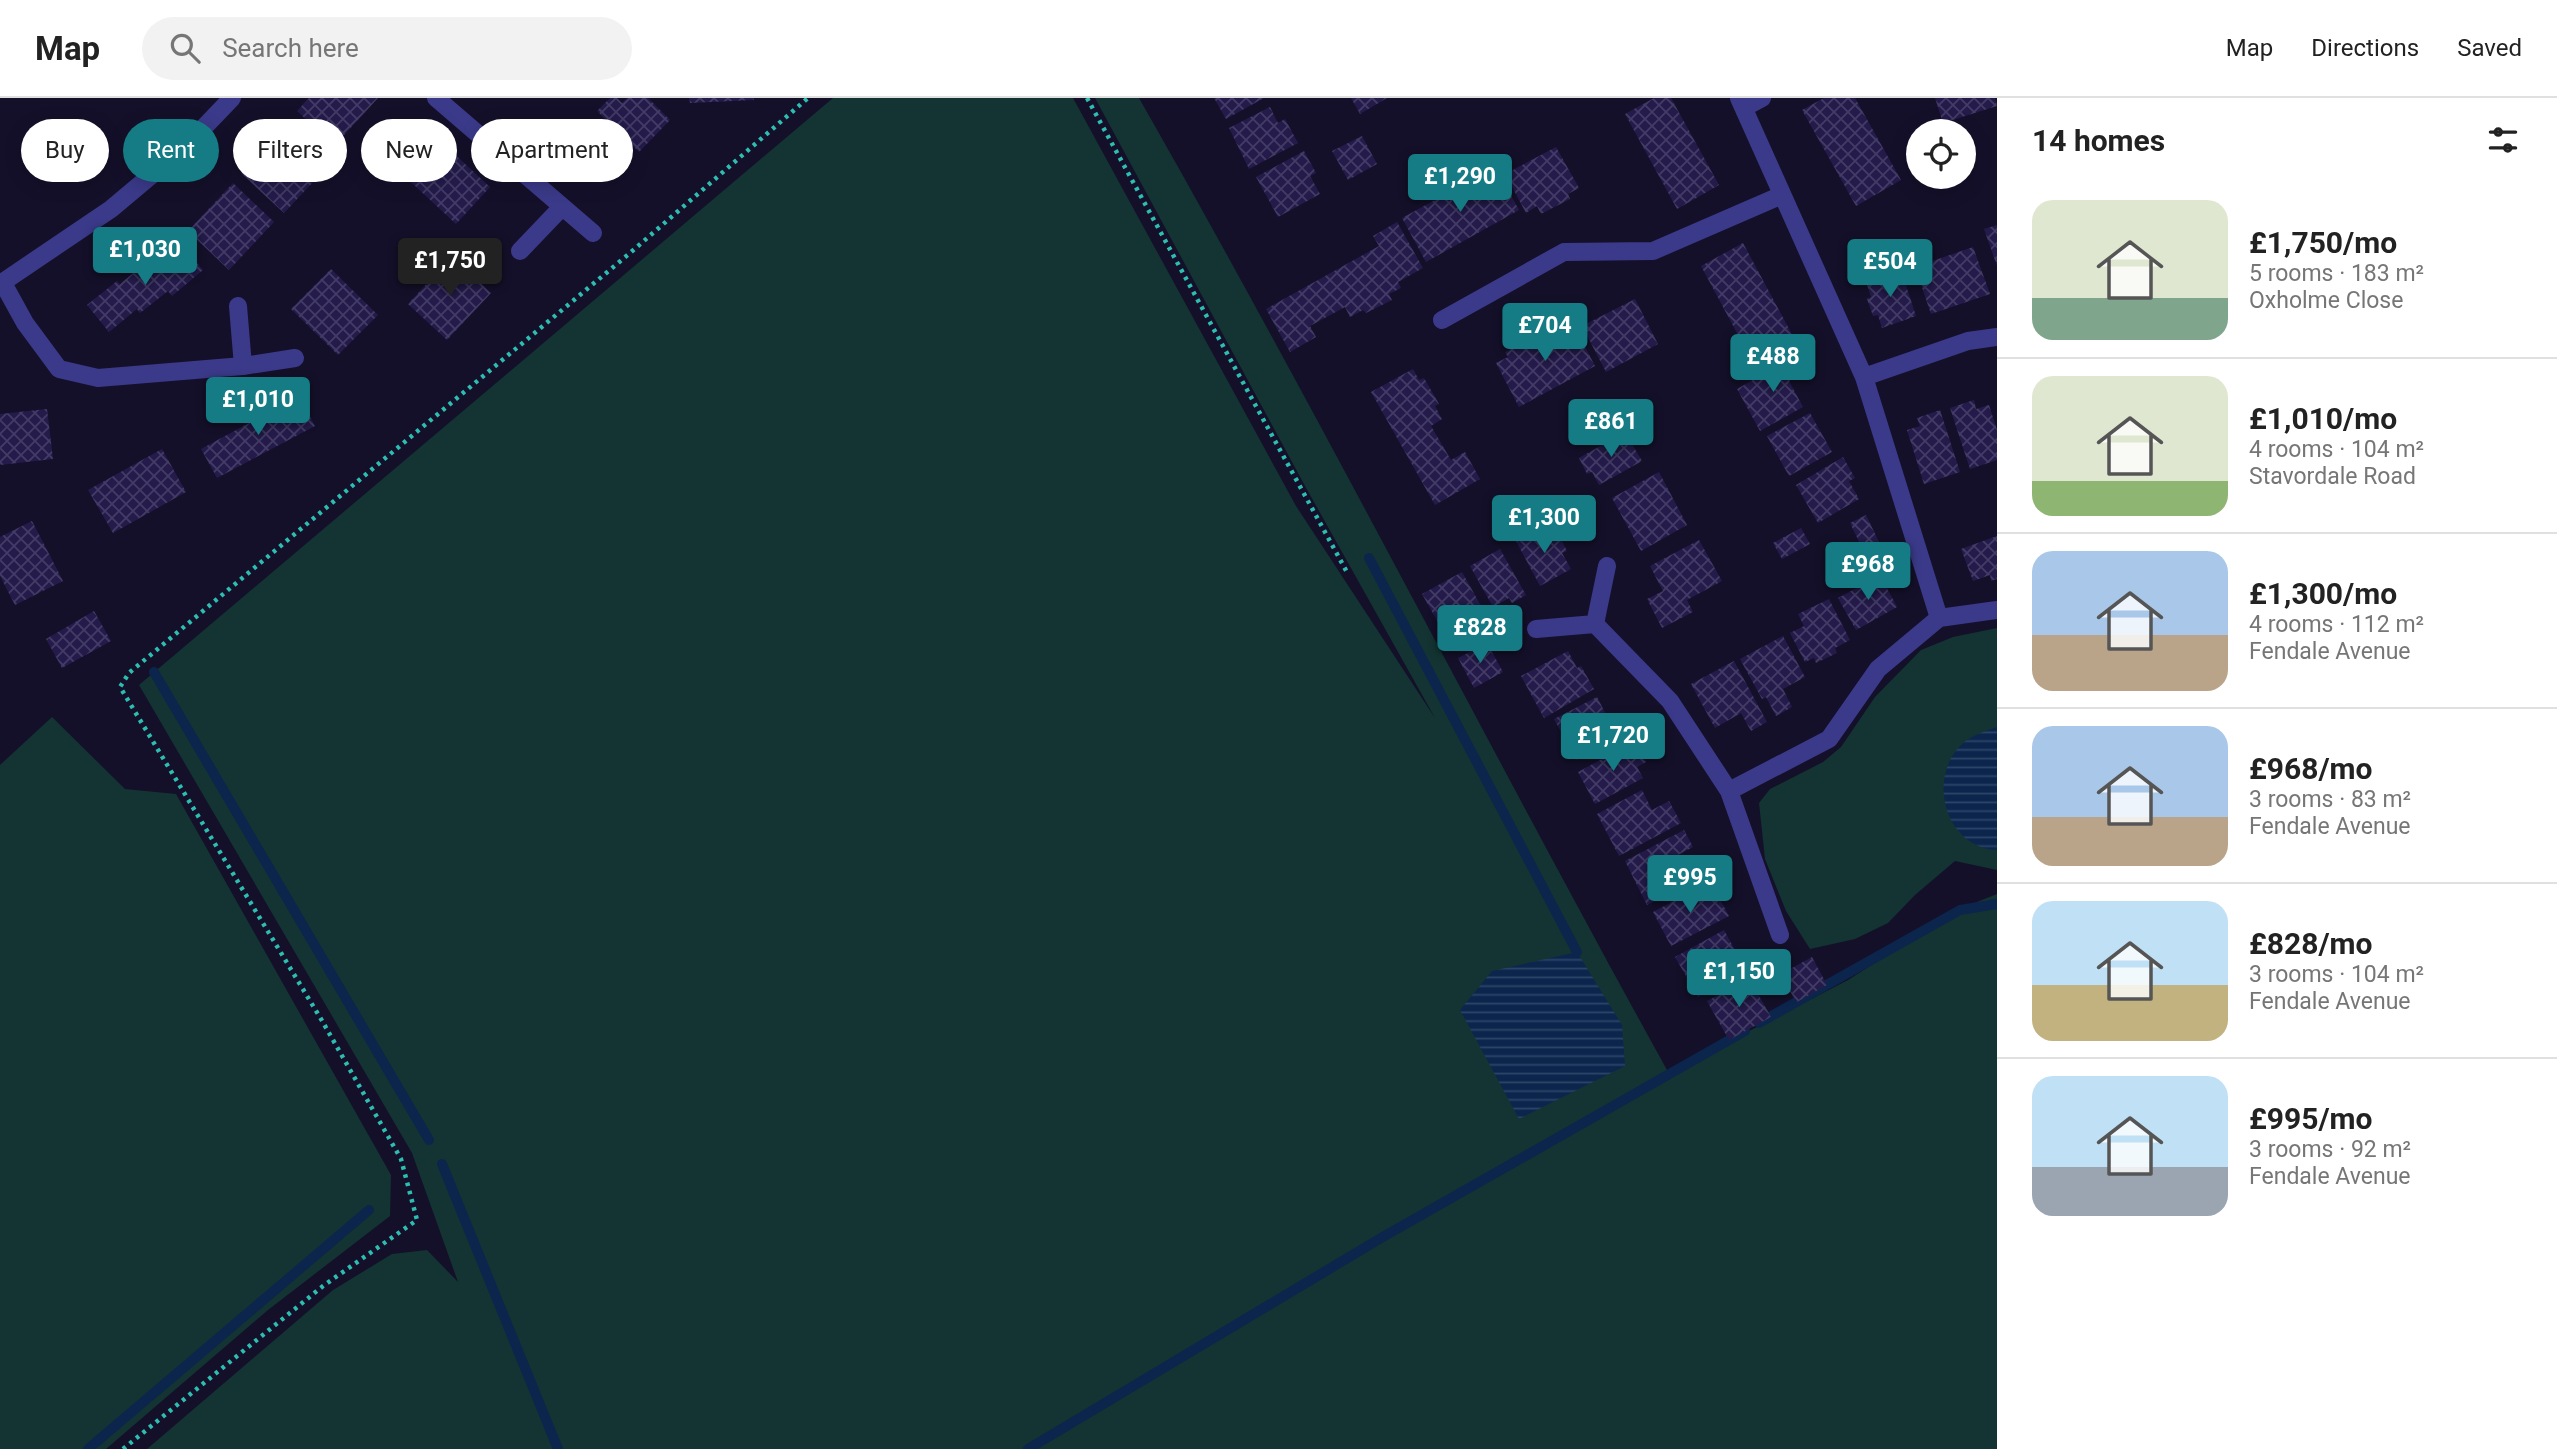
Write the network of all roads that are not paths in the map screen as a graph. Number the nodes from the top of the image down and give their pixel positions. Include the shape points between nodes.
1 (232, 98) edge
2 (436, 98) edge
3 (1762, 98) edge
4 (1742, 103) edge
5 (1782, 195) junction
6 (562, 207) junction
7 (593, 233) dead end
8 (520, 251) dead end
9 (1, 284) edge
10 (238, 306) dead end
11 (1442, 320) dead end
12 (1997, 337) edge
13 (295, 358) dead end
14 (243, 366) junction
15 (1864, 377) junction
16 (1607, 566) dead end
17 (1997, 610) edge
18 (1939, 618) junction
19 (1595, 624) junction
20 (1536, 629) dead end
21 (1729, 791) junction
22 (1780, 935) dead end

1 - 9 street via 186,146 111,209
2 - 6 street
3 - 4 street
4 - 5 street
5 - 11 street via 1653,251 1564,252
5 - 15 street
6 - 7 street
6 - 8 street
9 - 14 street via 59,369 98,379
10 - 14 street
12 - 15 street via 1968,341
13 - 14 street
15 - 18 street
16 - 19 street
17 - 18 street
18 - 21 street via 1878,669 1829,739
19 - 20 street
19 - 21 street via 1671,701
21 - 22 street

